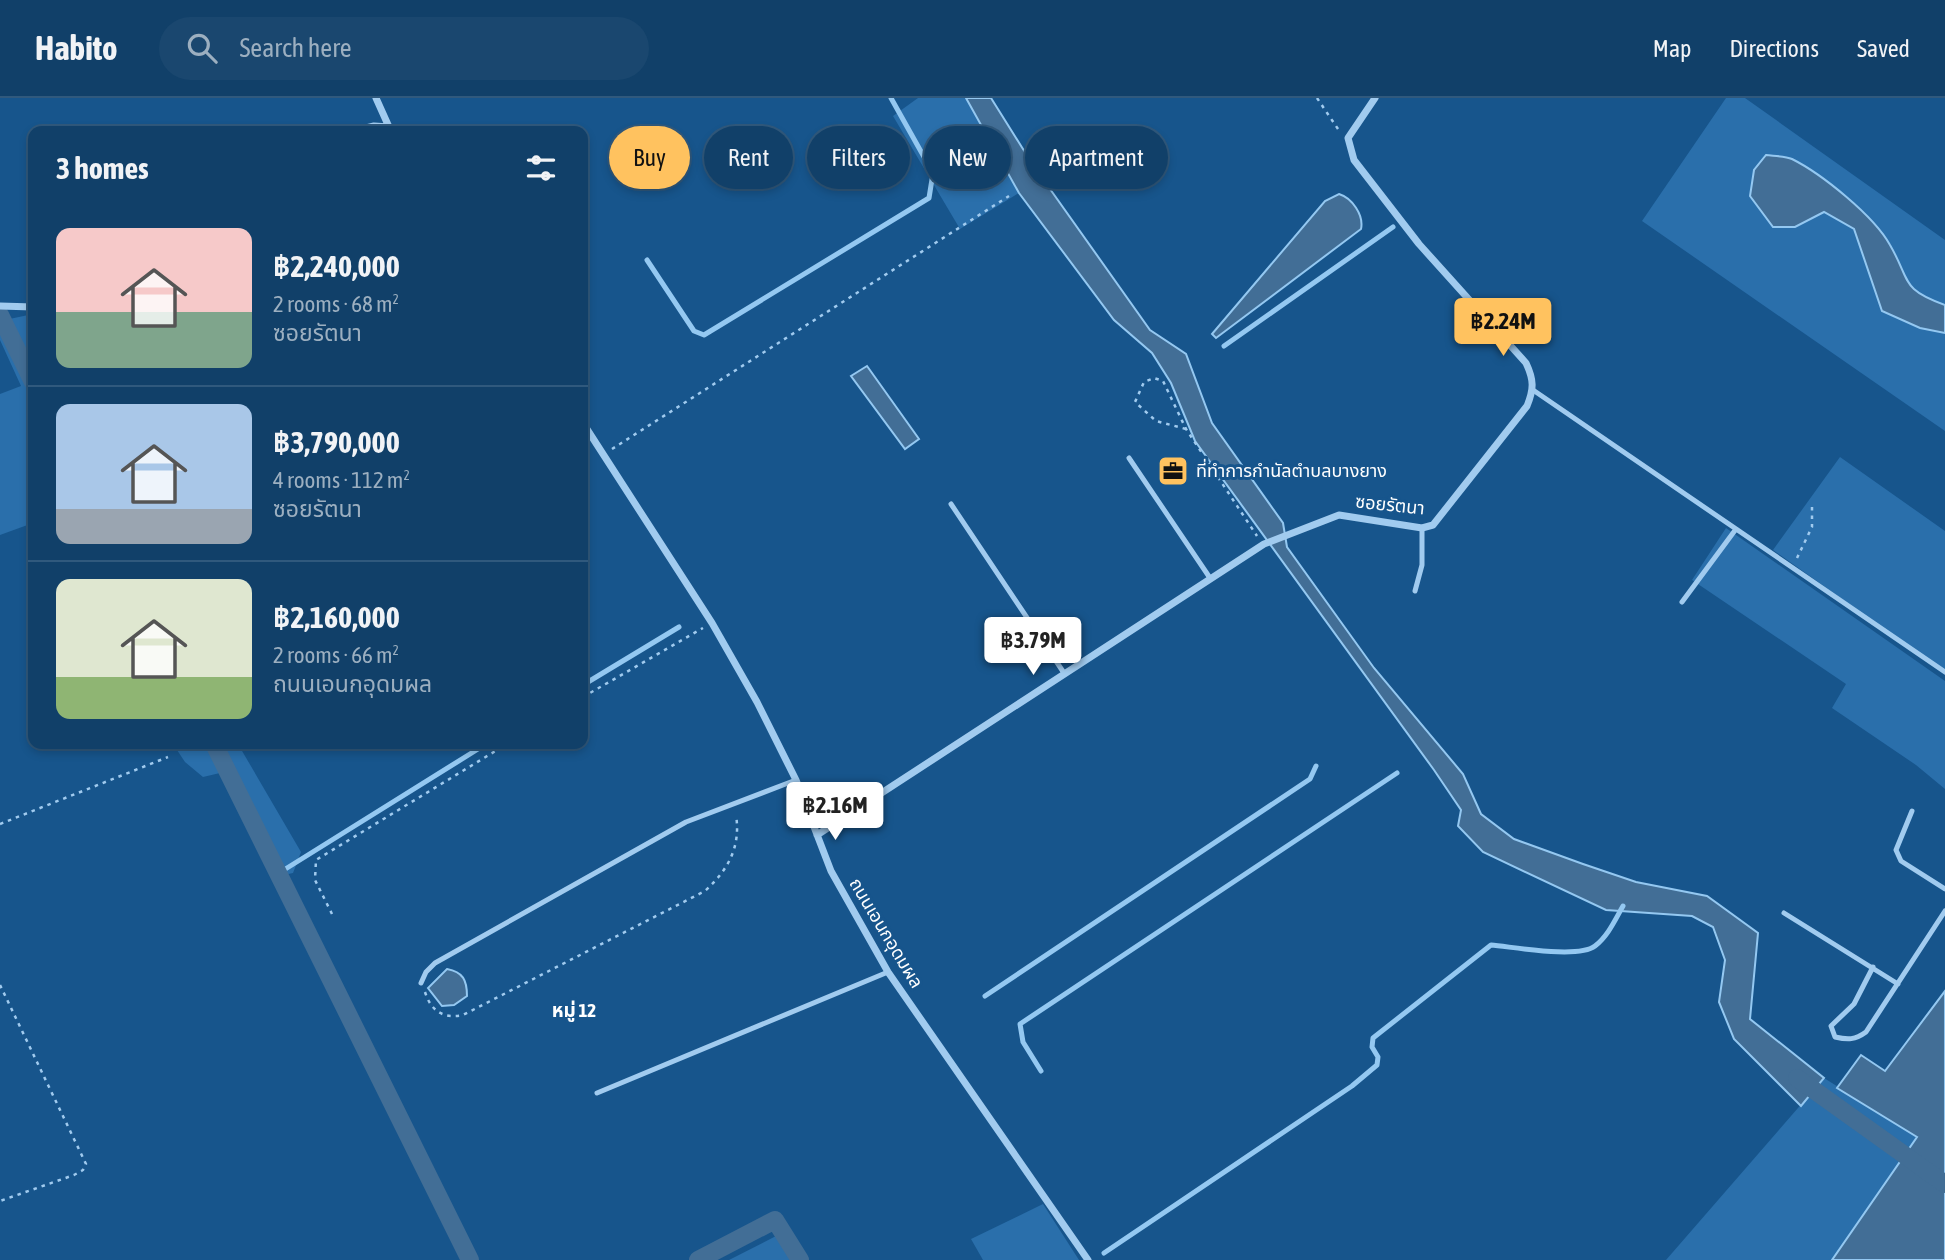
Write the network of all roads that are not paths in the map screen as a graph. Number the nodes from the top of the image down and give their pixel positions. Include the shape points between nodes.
1 (376, 98) edge
2 (1375, 98) edge
3 (390, 126) edge
4 (2, 306) edge
5 (28, 307) edge
6 (1533, 390) junction
7 (588, 430) edge
8 (1129, 458) dead end
9 (951, 504) dead end
10 (1422, 528) junction
11 (1736, 529) junction
12 (1210, 578) junction
13 (1415, 591) dead end
14 (1682, 602) dead end
15 (1945, 672) edge
16 (1064, 673) junction
17 (796, 780) junction
18 (1913, 811) dead end
19 (817, 835) junction
20 (1945, 889) edge
21 (1945, 911) edge
22 (1784, 913) dead end
23 (1872, 967) junction
24 (888, 972) junction
25 (421, 983) road end
26 (1898, 984) junction
27 (597, 1093) dead end
28 (1088, 1260) edge

1 - 3 street
2 - 6 street via 1348,138 1354,160 1419,244 1526,363
4 - 5 street
6 - 10 street, ซอยรัตนา via 1527,406 1442,517
6 - 11 lane
7 - 17 street, ถนนเอนกอุดมผล via 712,623
8 - 12 lane
9 - 16 lane
10 - 12 street, ซอยรัตนา via 1339,515 1263,545
10 - 13 lane via 1422,565
11 - 14 lane
11 - 15 lane
12 - 16 street, ซอยรัตนา
16 - 19 street, ซอยรัตนา
17 - 19 street, ถนนเอนกอุดมผล
17 - 25 lane via 686,822 435,964
18 - 20 lane via 1896,850 1901,861
19 - 24 street, ถนนเอนกอุดมผล via 831,871
21 - 26 lane
22 - 23 lane
23 - 26 lane
23 - 26 lane via 1854,1004 1831,1026 1835,1037 1847,1040 1866,1032
24 - 27 lane
24 - 28 street, ถนนเอนกอุดมผล

